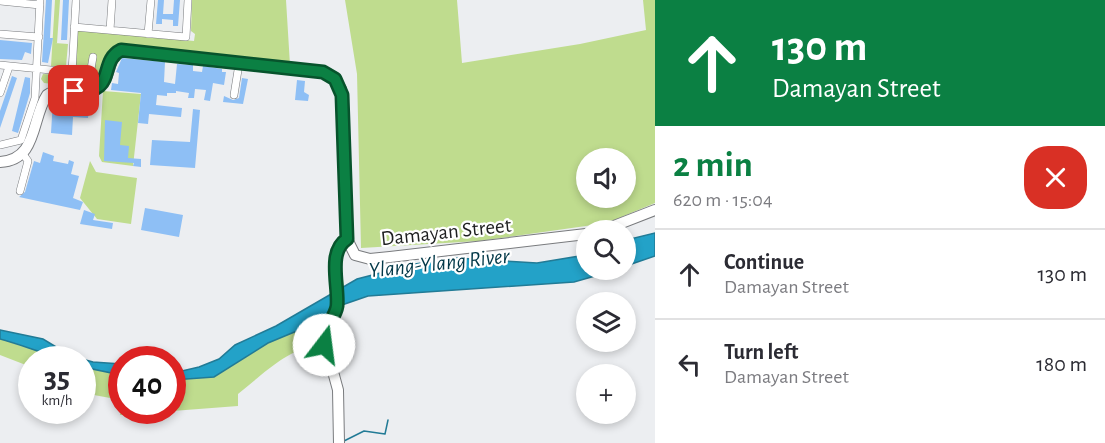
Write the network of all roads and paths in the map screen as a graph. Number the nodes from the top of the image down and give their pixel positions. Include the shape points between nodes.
1 (76, 0) edge
2 (112, 0) edge
3 (150, 0) edge
4 (188, 0) edge
5 (0, 1) edge
6 (40, 3) edge
7 (74, 27) junction
8 (110, 30) junction
9 (0, 34) edge
10 (148, 34) junction
11 (39, 37) junction
12 (93, 57) dead end
13 (239, 63) junction
14 (0, 65) edge
15 (9, 67) junction
16 (37, 70) junction
17 (72, 73) junction
18 (0, 93) edge
19 (234, 95) dead end
20 (0, 145) edge
21 (23, 154) junction
22 (0, 162) edge
23 (20, 191) dead end
24 (655, 210) edge
25 (629, 220) edge
26 (576, 235) edge
27 (347, 239) junction
28 (339, 443) edge

1 - 7 street
2 - 8 street
3 - 10 street
4 - 10 street via 186,37
5 - 6 street
6 - 11 street
7 - 8 street
7 - 17 street
8 - 10 street
9 - 11 street
11 - 16 street
12 - 17 street via 91,69
13 - 19 street
13 - 21 street via 118,51 104,82 96,88 87,92 55,90 47,95
13 - 27 street via 323,72 338,81 342,95
14 - 15 street
15 - 16 street
15 - 18 street
16 - 17 street
16 - 20 street via 35,98 21,140
21 - 22 street
21 - 23 street via 28,161
24 - 25 street
26 - 27 street, Damayan Street via 370,259 355,255
27 - 28 street via 337,252 337,309 324,330 323,340 338,390

